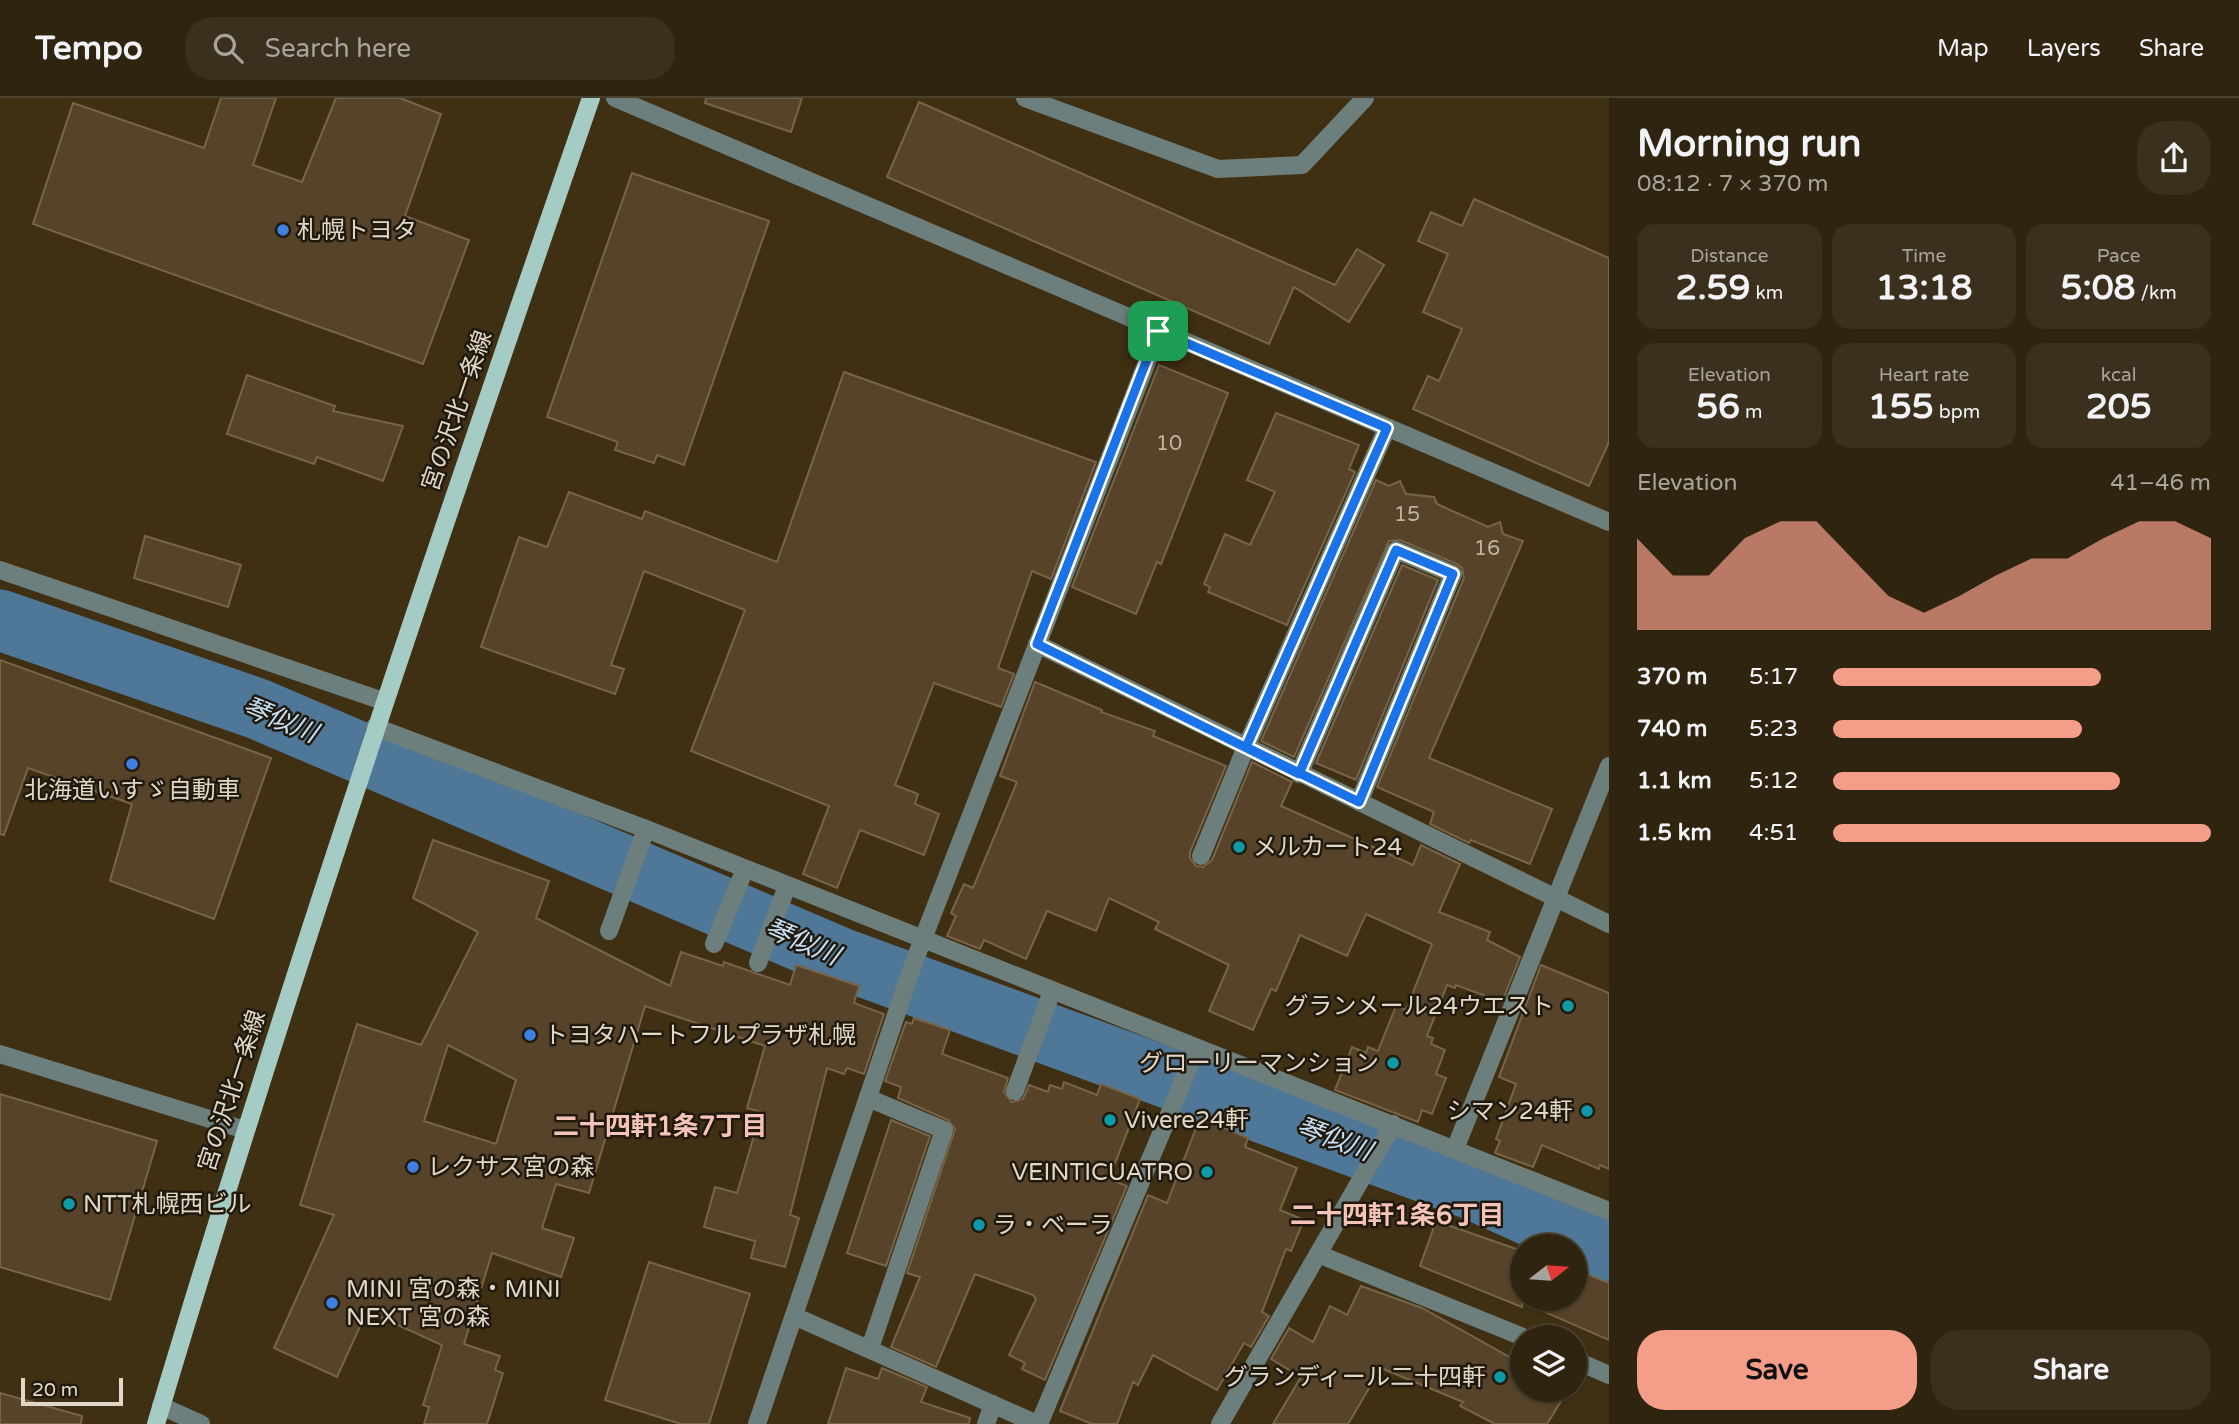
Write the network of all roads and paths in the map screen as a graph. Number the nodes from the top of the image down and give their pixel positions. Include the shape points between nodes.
1 (591, 98) edge
2 (615, 98) edge
3 (1024, 98) edge
4 (1366, 98) edge
5 (1158, 331) junction
6 (1387, 428) junction
7 (1609, 522) edge
8 (0, 570) edge
9 (1037, 644) junction
10 (383, 701) junction
11 (372, 734) junction
12 (1246, 747) junction
13 (1609, 766) edge
14 (1299, 774) junction
15 (1359, 802) junction
16 (646, 830) junction
17 (1201, 856) dead end
18 (745, 869) junction
19 (788, 886) junction
20 (1555, 900) junction
21 (1609, 924) edge
22 (609, 931) dead end
23 (717, 937) dead end
24 (923, 940) junction
25 (760, 959) dead end
26 (1052, 991) junction
27 (1197, 1048) junction
28 (0, 1054) edge
29 (1015, 1091) dead end
30 (868, 1098) junction
31 (1393, 1124) junction
32 (245, 1130) junction
33 (1455, 1149) junction
34 (1609, 1211) edge
35 (1318, 1254) junction
36 (794, 1316) junction
37 (1510, 1332) edge
38 (870, 1348) junction
39 (1587, 1365) edge
40 (1609, 1375) edge
41 (993, 1404) junction
42 (161, 1406) junction
43 (156, 1424) edge
44 (201, 1424) edge
45 (757, 1424) edge
46 (986, 1424) edge
47 (1038, 1424) edge
48 (1220, 1424) edge

1 - 10 main road, 宮の沢北一条線
2 - 5 street
3 - 4 street via 1217,169 1302,165
5 - 6 street
5 - 9 street
6 - 7 street
6 - 12 street
8 - 10 street
9 - 12 street
9 - 24 street
10 - 11 main road, 宮の沢北一条線
11 - 16 street
11 - 32 main road, 宮の沢北一条線
12 - 14 street
12 - 17 street
13 - 20 street
14 - 15 street
14 - 15 street via 1396,550 1453,574
15 - 20 street
16 - 18 street
16 - 22 street
18 - 19 street
18 - 23 street
19 - 24 street
19 - 25 street
20 - 21 street
20 - 33 street
24 - 26 street
24 - 30 street
26 - 27 street
26 - 29 street
27 - 31 street
27 - 47 street
28 - 32 street
30 - 36 street
30 - 38 street via 944,1130
31 - 33 street
31 - 35 street
32 - 42 main road, 宮の沢北一条線
33 - 34 street
35 - 37 street
35 - 48 street
36 - 38 street
36 - 45 street
38 - 41 street
39 - 40 street
41 - 46 street
41 - 47 street
42 - 43 main road, 宮の沢北一条線
42 - 44 street

